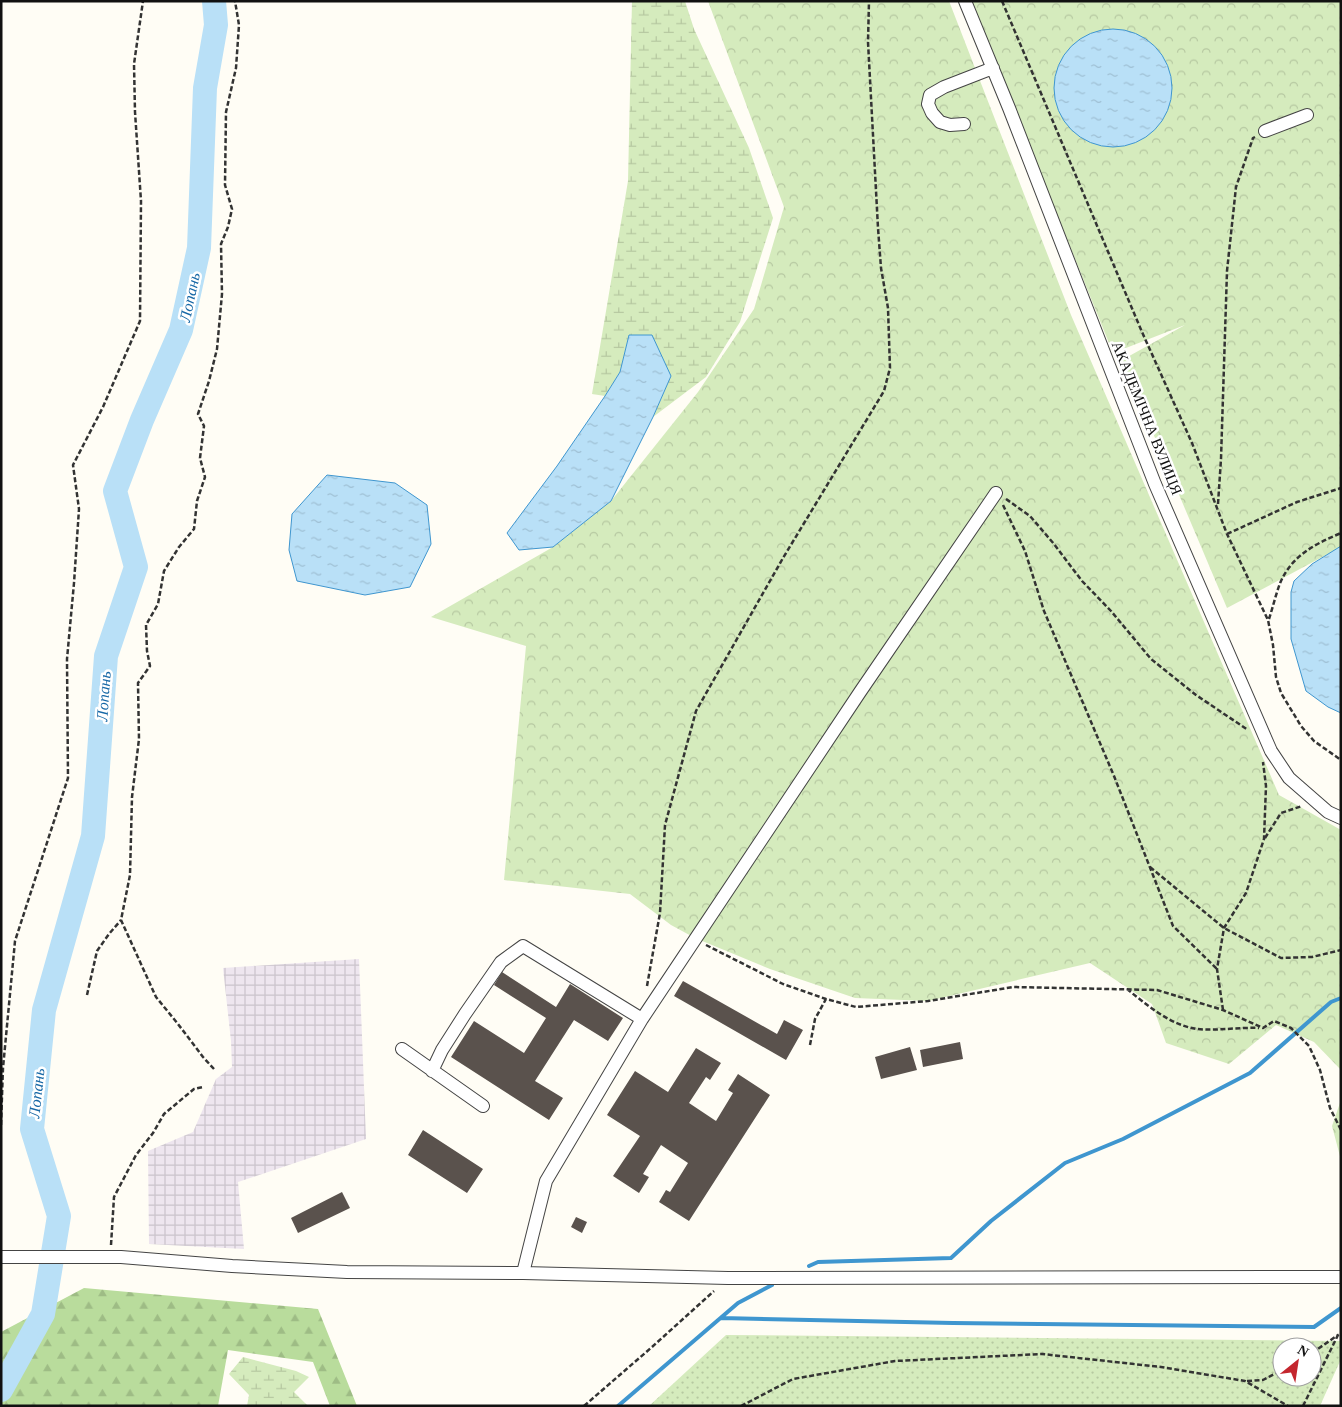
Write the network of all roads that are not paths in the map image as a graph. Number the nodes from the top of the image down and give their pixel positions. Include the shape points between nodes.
1 (965, 1) edge
2 (993, 68) junction
3 (1307, 115) dead end
4 (964, 124) dead end
5 (1265, 131) road end
6 (996, 493) road end
7 (1341, 818) edge
8 (642, 1019) junction
9 (402, 1049) dead end
10 (432, 1071) junction
11 (483, 1106) dead end
12 (1, 1256) edge
13 (523, 1273) junction
14 (1341, 1277) edge

1 - 2 street, АКАДЕМІЧНА ВУЛИЦЯ
2 - 4 street via 930,95 928,104 940,122
2 - 7 street, АКАДЕМІЧНА ВУЛИЦЯ via 1155,484 1270,751 1289,778 1328,812
3 - 5 street
6 - 8 street
8 - 10 street via 524,946 501,962 442,1050
8 - 13 street via 546,1181
9 - 10 street
10 - 11 street
12 - 13 street via 111,1257 347,1272
13 - 14 street via 728,1278

